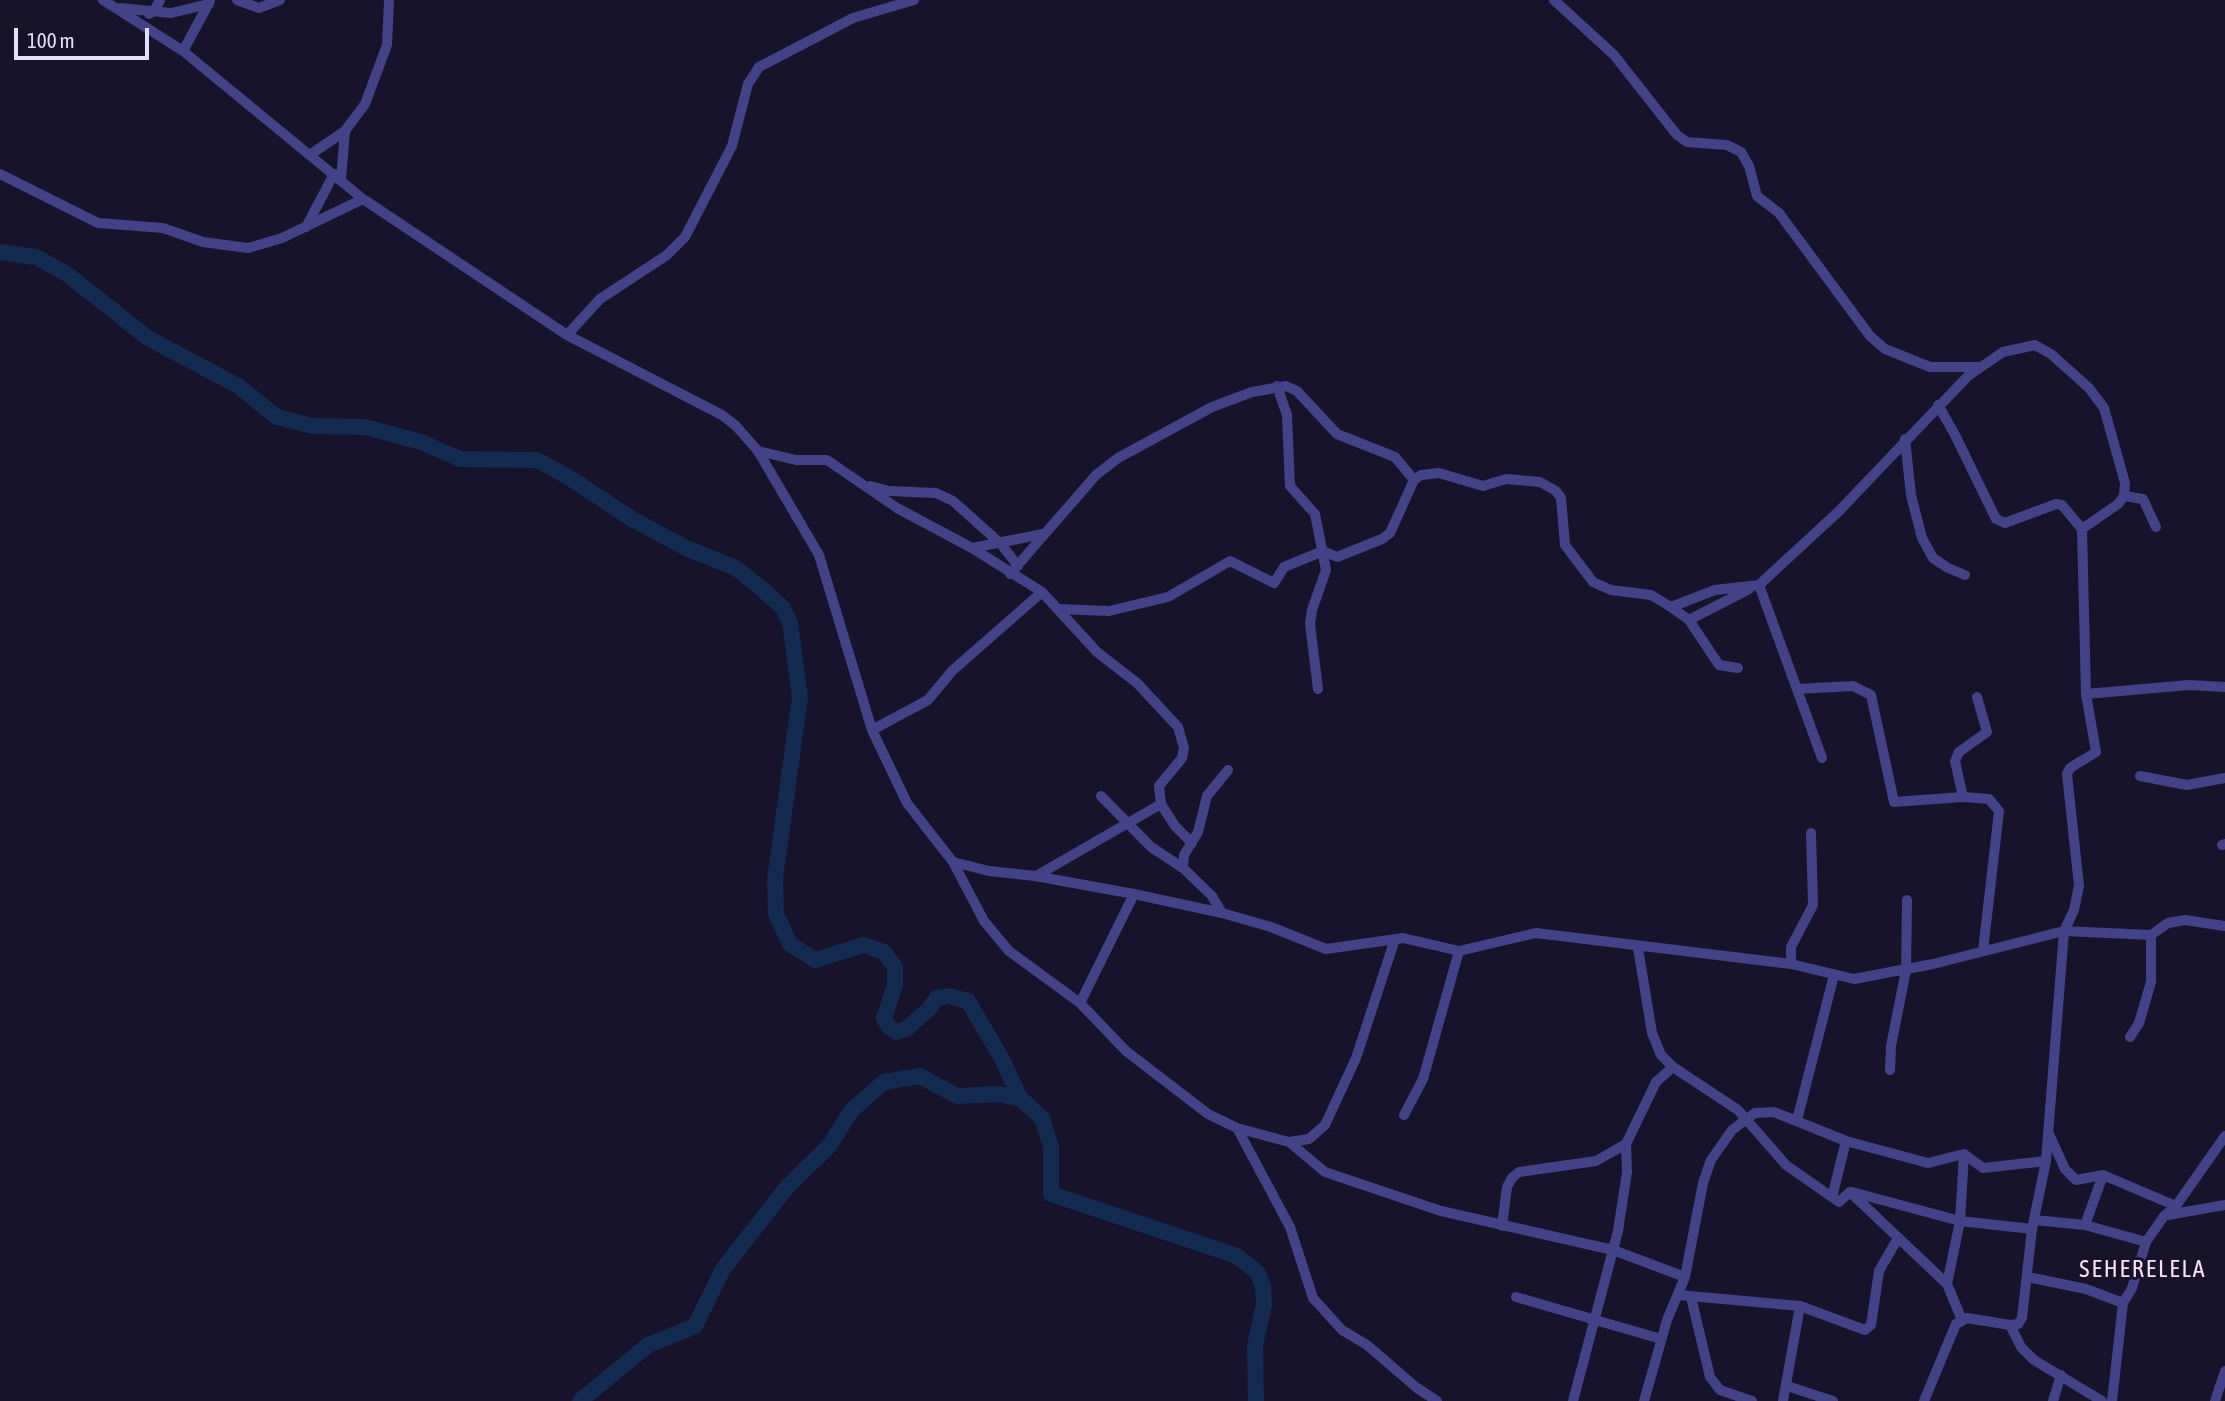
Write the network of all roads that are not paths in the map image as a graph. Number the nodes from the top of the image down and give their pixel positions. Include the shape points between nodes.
1 (103, 0) edge
2 (160, 0) edge
3 (237, 0) edge
4 (279, 0) edge
5 (389, 0) edge
6 (914, 0) edge
7 (1554, 0) edge
8 (210, 2) edge
9 (120, 8) junction
10 (154, 11) junction
11 (136, 19) junction
12 (183, 51) junction
13 (345, 131) junction
14 (311, 154) junction
15 (1, 174) edge
16 (337, 177) junction
17 (363, 199) junction
18 (306, 227) junction
19 (568, 335) junction
20 (1980, 367) junction
21 (1277, 386) junction
22 (1938, 405) junction
23 (1905, 439) junction
24 (758, 451) junction
25 (1414, 480) junction
26 (865, 485) junction
27 (2124, 496) junction
28 (2156, 527) dead end
29 (2082, 529) junction
30 (1043, 534) junction
31 (1001, 544) junction
32 (972, 548) junction
33 (1323, 551) junction
34 (1014, 570) junction
35 (1965, 575) dead end
36 (1756, 586) junction
37 (1042, 592) junction
38 (1671, 607) junction
39 (1058, 609) junction
40 (1689, 620) junction
41 (1738, 668) dead end
42 (2225, 687) edge
43 (1318, 689) dead end
44 (1797, 689) junction
45 (2086, 694) junction
46 (1977, 697) dead end
47 (872, 730) junction
48 (1822, 758) dead end
49 (1228, 770) dead end
50 (2140, 776) dead end
51 (2225, 778) edge
52 (1101, 796) dead end
53 (1963, 797) junction
54 (1161, 804) junction
55 (1130, 824) junction
56 (1811, 833) dead end
57 (1192, 843) junction
58 (953, 862) junction
59 (1183, 868) junction
60 (1035, 876) junction
61 (1134, 894) junction
62 (1907, 900) dead end
63 (1222, 913) junction
64 (2225, 926) edge
65 (2064, 930) junction
66 (2151, 934) junction
67 (1395, 939) junction
68 (1638, 948) junction
69 (1459, 951) junction
70 (1983, 951) junction
71 (1791, 964) junction
72 (1906, 970) junction
73 (1834, 975) junction
74 (1080, 1003) junction
75 (2130, 1037) dead end
76 (1673, 1067) junction
77 (1890, 1070) dead end
78 (1404, 1115) dead end
79 (1746, 1119) junction
80 (1797, 1120) junction
81 (1237, 1128) junction
82 (2048, 1130) junction
83 (2225, 1136) edge
84 (1846, 1141) junction
85 (1289, 1142) junction
86 (1626, 1144) junction
87 (1964, 1154) junction
88 (2046, 1161) junction
89 (2103, 1175) junction
90 (1850, 1192) junction
91 (1832, 1197) junction
92 (2225, 1205) edge
93 (2176, 1206) junction
94 (2164, 1216) junction
95 (1960, 1221) junction
96 (2033, 1225) junction
97 (2085, 1225) junction
98 (1502, 1226) junction
99 (1898, 1238) junction
100 (2146, 1241) junction
101 (1613, 1250) junction
102 (1685, 1277) junction
103 (2028, 1277) junction
104 (1947, 1284) junction
105 (1679, 1295) junction
106 (1516, 1297) dead end
107 (1691, 1297) junction
108 (2123, 1303) junction
109 (1800, 1306) junction
110 (1593, 1319) junction
111 (1962, 1320) junction
112 (2010, 1325) junction
113 (1661, 1339) junction
114 (2225, 1371) edge
115 (2061, 1375) junction
116 (1787, 1386) junction
117 (1437, 1401) edge
118 (1573, 1401) edge
119 (1644, 1401) edge
120 (1752, 1401) edge
121 (1783, 1401) edge
122 (1833, 1401) edge
123 (1924, 1401) edge
124 (2053, 1401) edge
125 (2102, 1401) edge
126 (2112, 1401) edge
127 (2215, 1401) edge

1 - 9 street
2 - 10 street
3 - 4 street via 259,9
5 - 13 street via 385,55 365,104
6 - 19 street via 853,18 759,67 748,84 732,146 685,237 667,255 600,299
7 - 20 street via 1614,55 1677,135 1687,142 1727,145 1741,152 1757,196 1779,214 1870,336 1885,349 1930,367
8 - 10 street via 171,13
8 - 12 street
9 - 10 street
9 - 11 street
10 - 11 street
11 - 12 street
12 - 14 street
13 - 14 street
13 - 16 street
14 - 16 street
15 - 18 street via 98,223 163,228 222,247 248,248
16 - 17 street
16 - 18 street
17 - 18 street
17 - 19 street
19 - 24 street via 722,415
20 - 22 street
20 - 27 street via 2003,352 2035,345 2052,354 2104,408 2125,483
21 - 25 street via 1297,391 1337,434 1395,457
21 - 30 street via 1212,407 1118,458 1096,475
21 - 33 street via 1287,415 1290,486 1315,514
22 - 23 street
22 - 29 street via 1996,519 2005,523 2059,504
23 - 35 street via 1911,495 1923,538 1933,558
23 - 36 street via 1838,512
24 - 26 street via 796,460 827,460
24 - 47 street via 820,555
25 - 33 street via 1390,533 1337,557
25 - 38 street via 1439,473 1483,486 1506,479 1540,482 1561,498 1565,545 1593,582 1651,595
26 - 31 street via 936,493 953,500
26 - 32 street via 897,508
27 - 28 street via 2143,499
27 - 29 street
29 - 45 street
30 - 31 street
30 - 34 street
31 - 32 street
31 - 34 street
32 - 34 street
33 - 39 street via 1284,567 1274,583 1230,561 1168,597 1109,611
33 - 43 street via 1326,569 1310,624
34 - 37 street
36 - 38 street via 1715,590
36 - 40 street
36 - 44 street
37 - 39 street
37 - 47 street via 952,671 928,700
38 - 40 street
39 - 54 street via 1178,727 1182,758 1159,786
40 - 41 street via 1719,665
42 - 45 street via 2189,685
44 - 48 street
44 - 53 street via 1853,686 1871,695 1894,802
45 - 65 street via 2096,749 2067,774 2079,886
46 - 53 street via 1987,732 1956,757
47 - 58 street via 908,803
49 - 57 street via 1207,796
50 - 51 street via 2187,785
52 - 55 street
53 - 70 street via 1989,799 1999,811
54 - 55 street
54 - 57 street
55 - 59 street via 1151,847
55 - 60 street
56 - 71 street via 1813,905 1807,924 1791,947
57 - 59 street
58 - 60 street via 989,872
58 - 74 street via 984,921 1009,951
59 - 63 street via 1212,896
60 - 61 street
61 - 63 street
61 - 74 street
62 - 72 street
63 - 67 street via 1326,949
64 - 66 street via 2185,920 2168,923
65 - 66 street
65 - 70 street
65 - 82 street
66 - 75 street via 2151,982
67 - 69 street
67 - 85 street via 1356,1058 1325,1125 1309,1139
68 - 69 street via 1536,933
68 - 71 street
68 - 76 street via 1655,1045
69 - 78 street via 1423,1079
70 - 72 street
71 - 73 street
72 - 73 street via 1854,979
72 - 77 street
73 - 80 street
74 - 81 street via 1160,1079 1208,1114
76 - 79 street via 1726,1099
76 - 86 street via 1656,1082
79 - 80 street via 1761,1111
79 - 91 street via 1786,1165
79 - 102 street via 1723,1140 1703,1183
80 - 84 street
81 - 85 street
81 - 117 street via 1290,1227 1313,1298 1342,1330
82 - 88 street
82 - 89 street via 2071,1176 2076,1180
83 - 93 street
84 - 87 street via 1928,1163
84 - 91 street
85 - 98 street via 1325,1172 1459,1217
86 - 98 street via 1596,1161 1519,1172 1507,1187
86 - 101 street via 1624,1198
87 - 88 street via 1983,1168
87 - 95 street
88 - 96 street
89 - 93 street
89 - 97 street
90 - 91 street via 1839,1202
90 - 95 street
90 - 99 street
92 - 94 street
93 - 94 street
94 - 100 street
95 - 96 street
95 - 104 street
96 - 97 street
96 - 103 street
97 - 100 street
98 - 101 street
99 - 104 street
99 - 109 street via 1879,1271 1868,1329
100 - 108 street
101 - 102 street
101 - 110 street
102 - 105 street
103 - 108 street via 2086,1289
103 - 112 street via 2022,1318
104 - 111 street
105 - 107 street
105 - 113 street
106 - 110 street
107 - 109 street
107 - 120 street via 1710,1377 1720,1390
108 - 126 street
109 - 116 street
110 - 113 street
110 - 118 street
111 - 112 street
111 - 123 street via 1951,1330
112 - 115 street via 2021,1348
113 - 119 street
114 - 127 street
115 - 124 street
115 - 125 street
116 - 121 street
116 - 122 street

